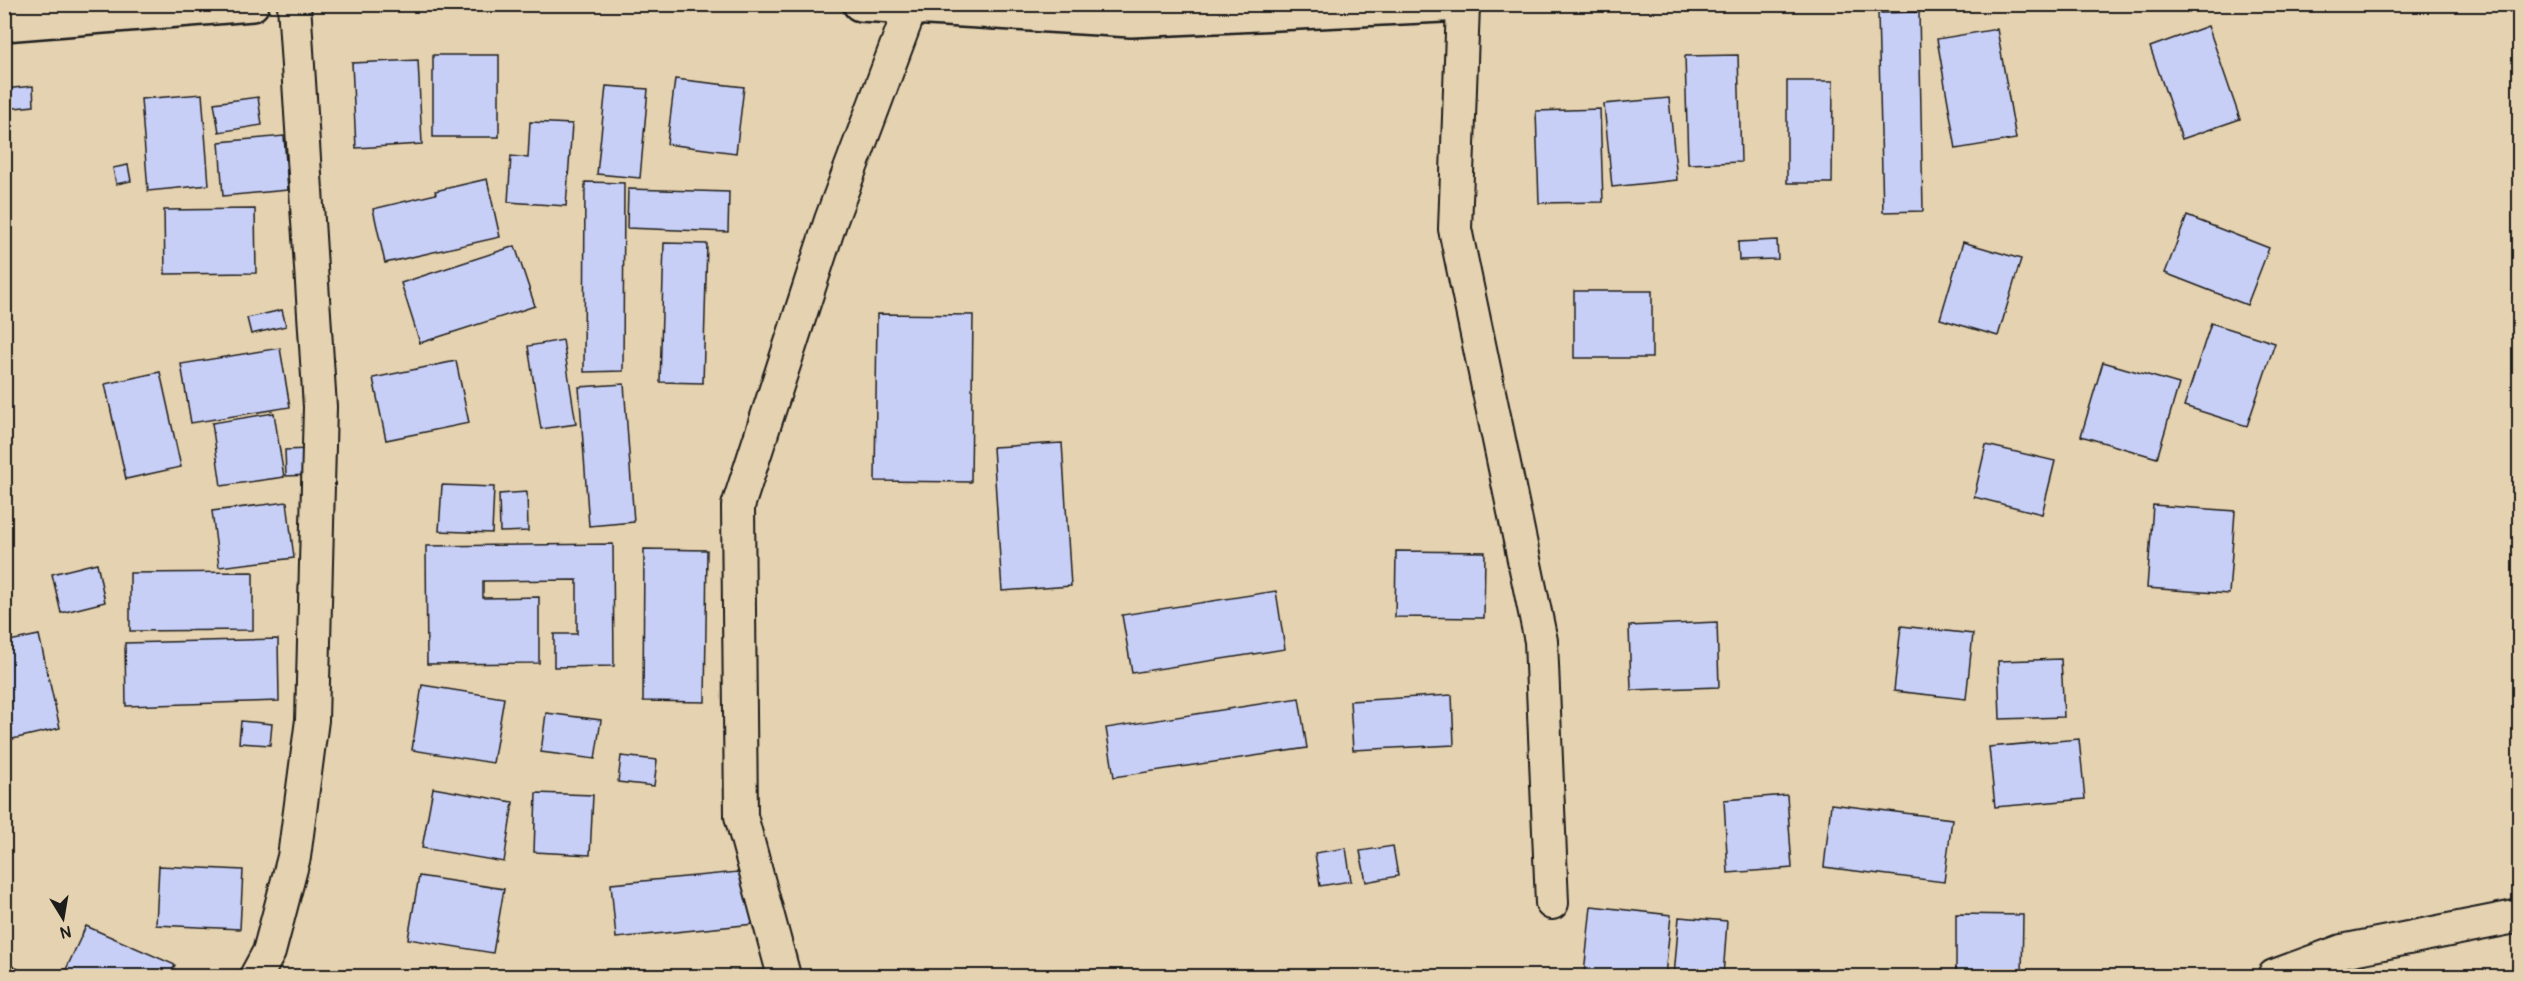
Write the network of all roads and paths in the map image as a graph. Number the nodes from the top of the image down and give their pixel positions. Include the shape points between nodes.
1 (252, 4) edge
2 (294, 4) edge
3 (860, 4) edge
4 (1463, 5) edge
5 (911, 8) junction
6 (4, 24) edge
7 (1552, 903) dead end
8 (2520, 915) edge
9 (256, 976) edge
10 (784, 976) edge
11 (2274, 976) edge

1 - 6 main road
2 - 9 street via 320,407 312,720 294,857 269,952
3 - 5 main road
4 - 5 main road via 1131,20
4 - 7 street via 1455,229 1541,641
5 - 10 street via 831,220 738,506 741,816
8 - 11 street via 2342,951

